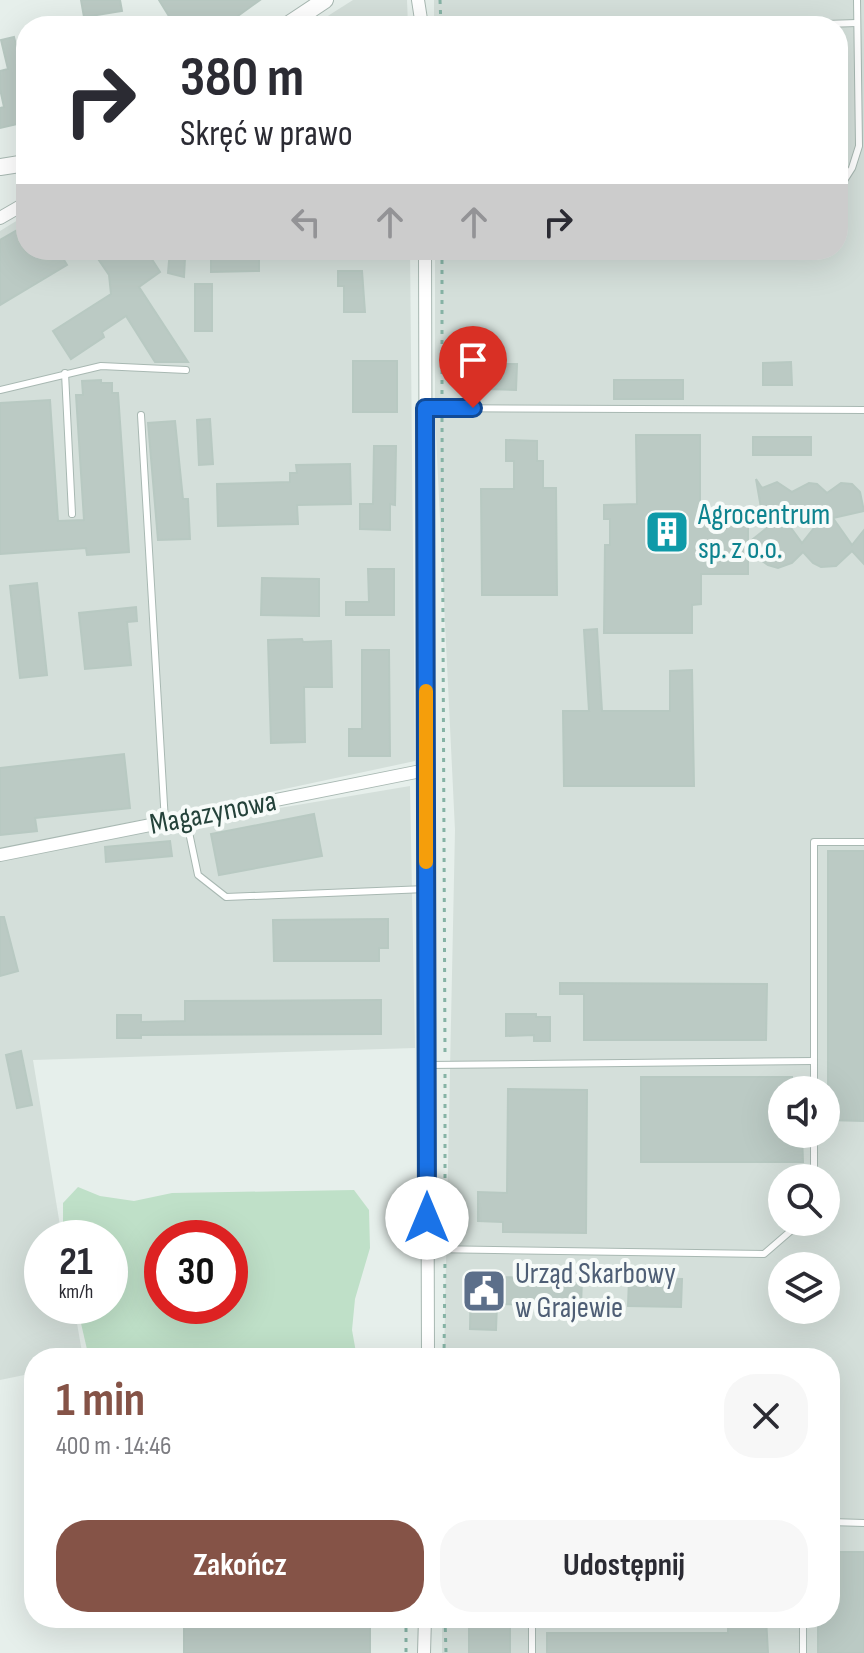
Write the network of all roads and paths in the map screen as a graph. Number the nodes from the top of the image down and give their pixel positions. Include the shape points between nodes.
1 (325, 0) edge
2 (857, 0) edge
3 (301, 16) edge
4 (848, 23) edge
5 (857, 23) junction
6 (848, 174) edge
7 (425, 260) edge
8 (442, 260) edge
9 (186, 370) dead end
10 (65, 373) junction
11 (0, 390) edge
12 (425, 408) junction
13 (442, 408) junction
14 (864, 410) edge
15 (141, 415) dead end
16 (72, 514) dead end
17 (426, 770) junction
18 (186, 818) junction
19 (165, 822) junction
20 (864, 842) edge
21 (0, 855) edge
22 (426, 889) junction
23 (814, 1061) junction
24 (427, 1065) junction
25 (445, 1066) junction
26 (814, 1076) edge
27 (785, 1236) edge
28 (427, 1249) junction
29 (445, 1249) junction
30 (428, 1348) edge
31 (444, 1348) edge
32 (840, 1522) edge
33 (864, 1523) edge
34 (406, 1628) edge
35 (425, 1628) edge
36 (445, 1628) edge
37 (532, 1628) edge
38 (803, 1628) edge
39 (406, 1653) edge
40 (424, 1653) edge
41 (446, 1653) edge
42 (532, 1653) edge
43 (803, 1653) edge

1 - 3 street
2 - 5 lane
4 - 5 lane
5 - 6 lane via 859,146
7 - 12 street
8 - 13 path
9 - 10 lane via 101,366
10 - 11 lane
10 - 16 lane
12 - 13 lane
12 - 17 street
13 - 14 lane
13 - 25 path
15 - 19 lane
17 - 18 street, Magazynowa
17 - 22 street
18 - 19 street, Magazynowa
18 - 22 lane via 198,875 226,897
19 - 21 street, Magazynowa
20 - 23 lane via 814,842
22 - 24 street
23 - 25 lane
23 - 26 lane
24 - 25 lane
24 - 28 street
25 - 29 path
27 - 29 lane via 764,1254
28 - 29 lane
28 - 30 street
29 - 31 path
32 - 33 lane
34 - 39 path
35 - 40 street
36 - 41 path
37 - 42 lane
38 - 43 lane

